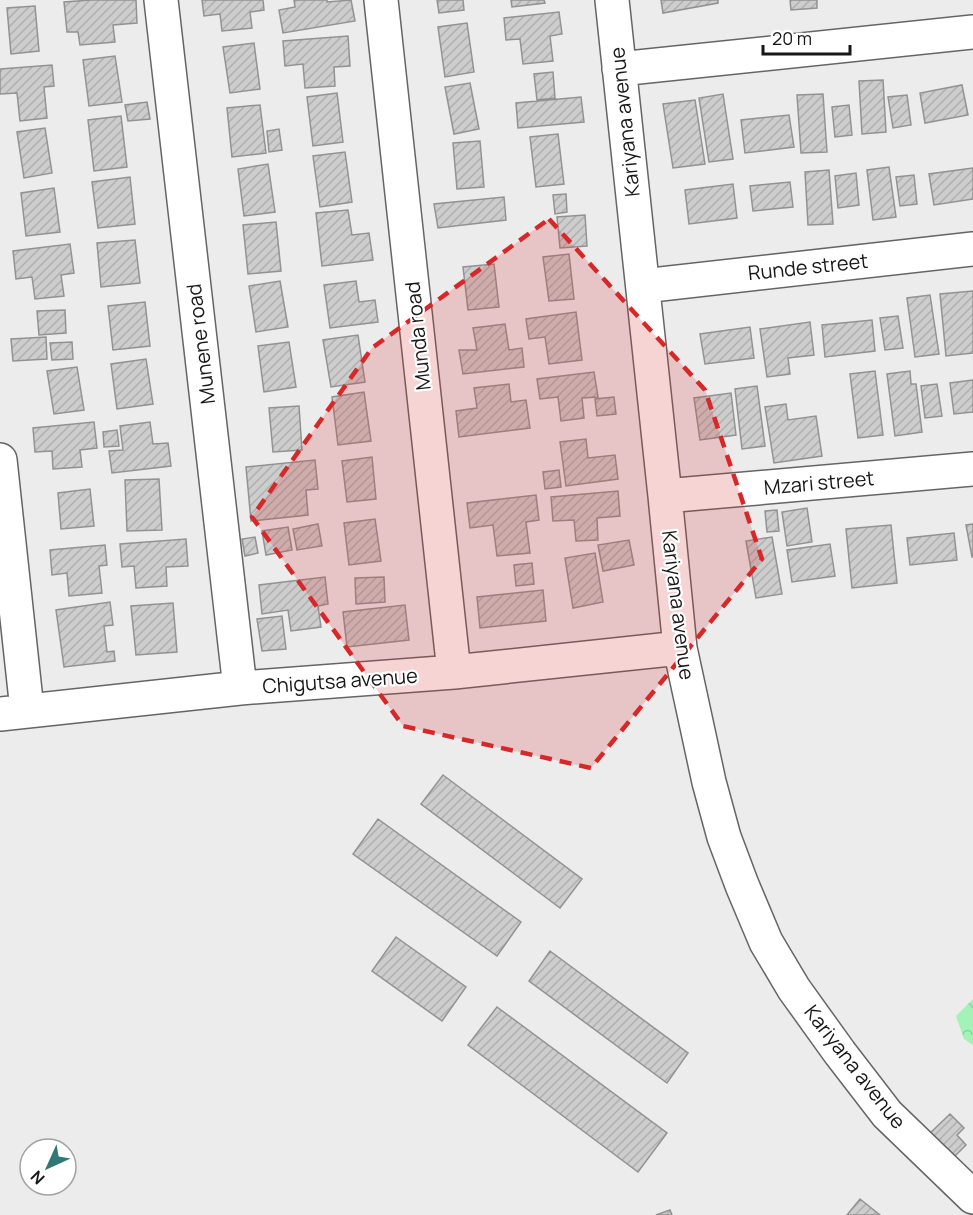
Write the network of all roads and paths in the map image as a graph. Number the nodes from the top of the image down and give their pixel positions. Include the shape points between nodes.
1 (161, 0) edge
2 (381, 0) edge
3 (612, 0) edge
4 (973, 32) edge
5 (619, 69) junction
6 (973, 249) edge
7 (643, 285) junction
8 (0, 460) edge
9 (973, 469) edge
10 (665, 496) junction
11 (680, 648) junction
12 (454, 672) junction
13 (240, 688) junction
14 (14, 712) edge
15 (973, 1197) edge

1 - 13 street, Munene road
2 - 12 street, Munda road
3 - 5 street, Kariyana avenue
4 - 5 street
5 - 7 street, Kariyana avenue
6 - 7 street, Runde street
7 - 10 street, Kariyana avenue
8 - 14 street
9 - 10 street, Mzari street
10 - 11 street, Kariyana avenue
11 - 12 street, Chigutsa avenue
11 - 15 street, Kariyana avenue via 724,837 766,942 794,989 888,1114
12 - 13 street, Chigutsa avenue
13 - 14 street, Chigutsa avenue

